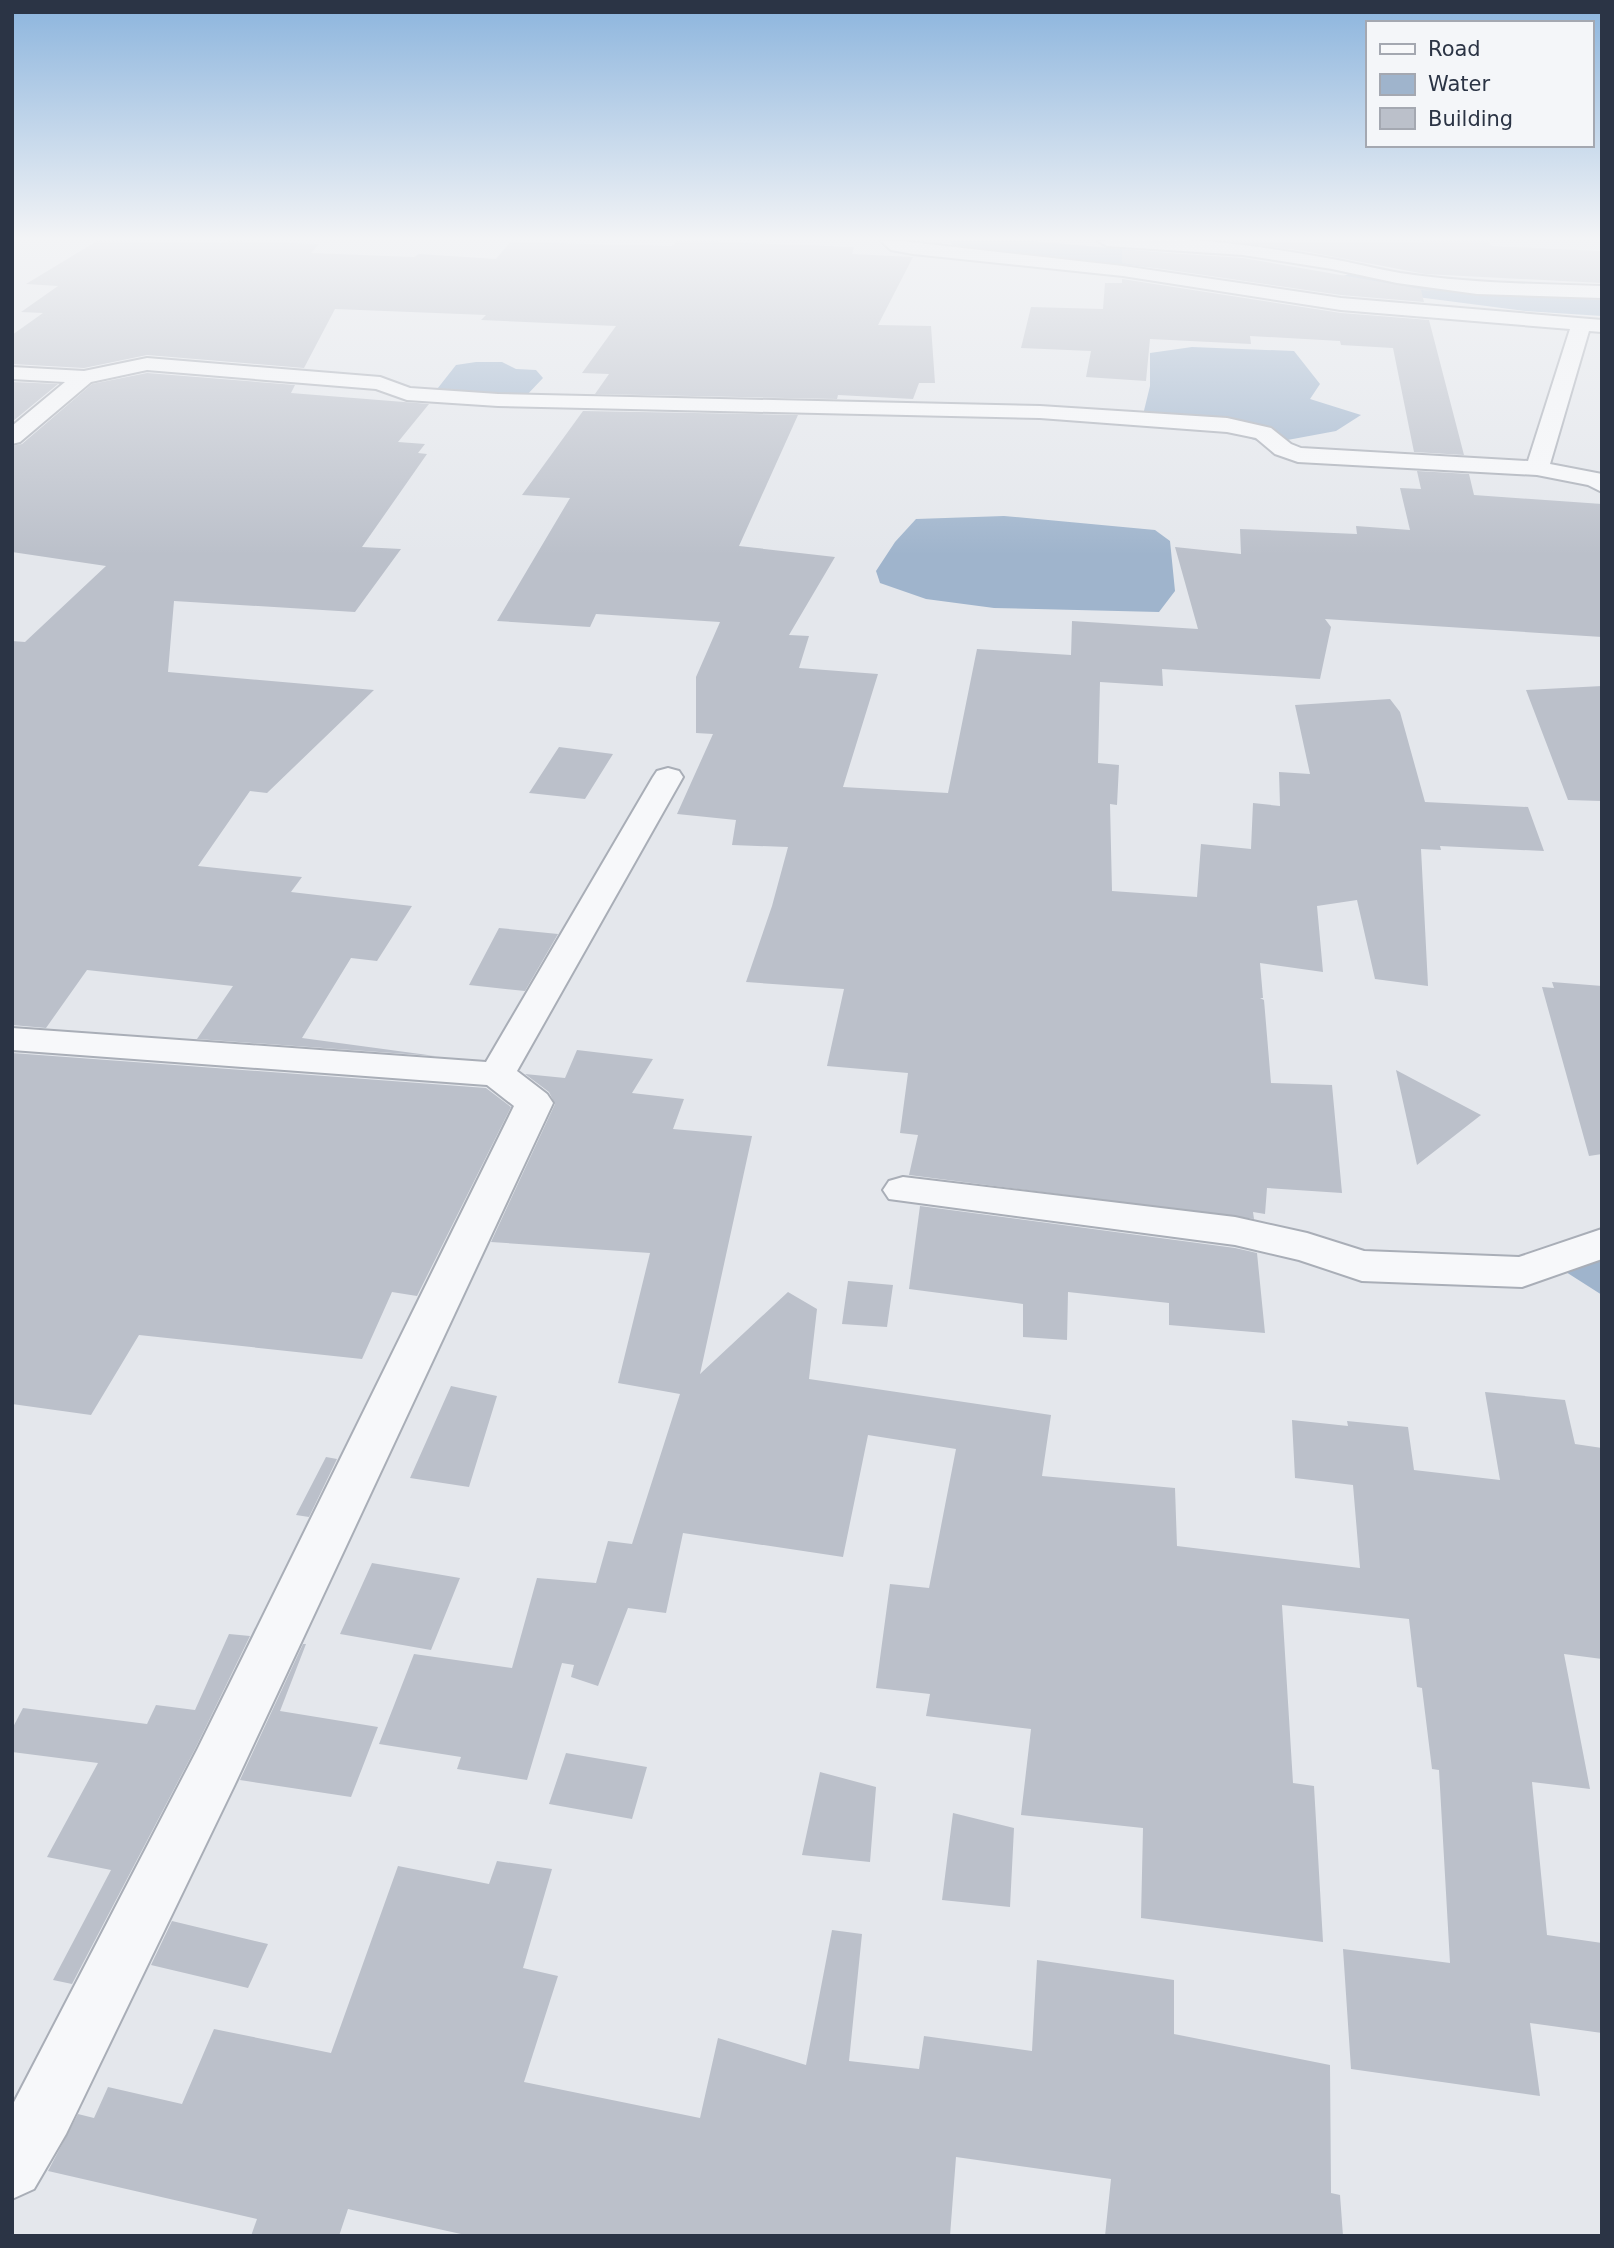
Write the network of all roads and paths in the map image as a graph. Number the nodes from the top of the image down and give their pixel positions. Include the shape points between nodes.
1 (1584, 346) edge
2 (12, 373) edge
3 (84, 377) junction
4 (12, 437) edge
5 (1537, 468) junction
6 (1602, 485) edge
7 (668, 777) dead end
8 (12, 1039) edge
9 (497, 1074) junction
10 (904, 1191) dead end
11 (1602, 1243) edge
12 (12, 2167) edge

1 - 5 street
2 - 3 street
3 - 4 street
3 - 5 street via 147,364 380,383 407,394 498,400 1040,412 1247,428 1298,455
5 - 6 street via 1595,479
7 - 9 street
8 - 9 street
9 - 12 street via 534,1103 216,1767 44,2112
10 - 11 street via 1235,1231 1307,1247 1362,1266 1522,1272

